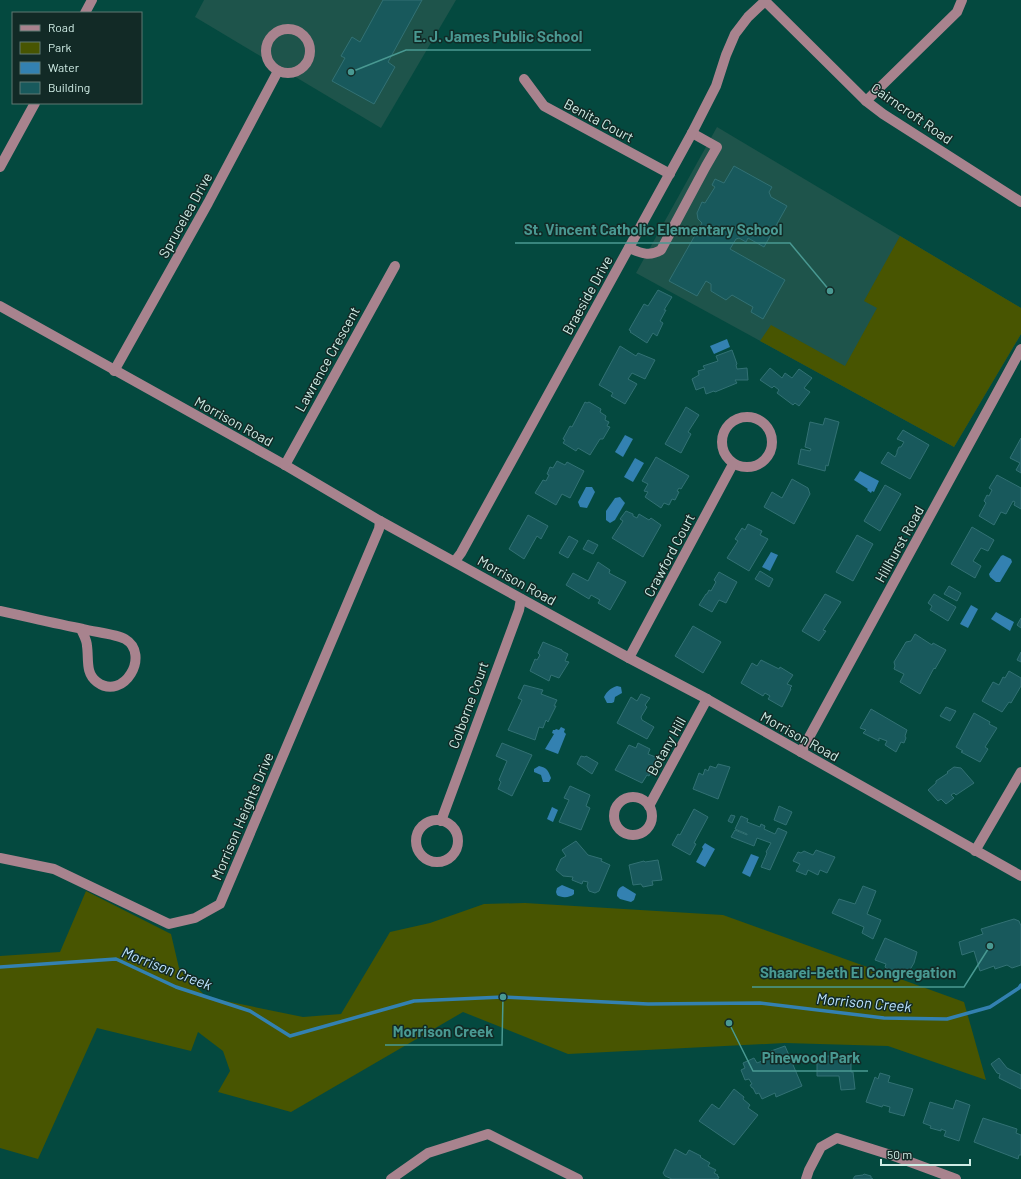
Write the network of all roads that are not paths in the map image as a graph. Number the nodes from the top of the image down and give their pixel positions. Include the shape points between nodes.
1 (92, 0) edge
2 (764, 0) edge
3 (962, 0) edge
4 (86, 12) edge
5 (278, 71) junction
6 (524, 79) dead end
7 (866, 102) junction
8 (34, 104) edge
9 (692, 133) junction
10 (0, 167) edge
11 (670, 174) junction
12 (1021, 202) edge
13 (629, 248) junction
14 (395, 266) dead end
15 (0, 306) edge
16 (1021, 349) edge
17 (114, 371) junction
18 (733, 464) junction
19 (285, 466) junction
20 (380, 521) junction
21 (455, 561) junction
22 (521, 599) junction
23 (0, 611) edge
24 (81, 629) junction
25 (629, 658) junction
26 (707, 699) junction
27 (801, 752) junction
28 (1021, 772) edge
29 (649, 806) dead end
30 (441, 821) junction
31 (975, 851) junction
32 (0, 858) edge
33 (1021, 876) edge
34 (391, 1179) edge
35 (578, 1179) edge
36 (806, 1179) edge
37 (956, 1179) edge

1 - 4 street
2 - 7 street, Cairncroft Road
2 - 9 street, Braeside Drive via 736,34 716,86
3 - 7 street via 957,12
5 - 5 street via 291,74 307,62 310,49 300,32 282,29 268,40 266,58 270,66
5 - 17 street, Sprucelea Drive
6 - 11 street, Benita Court via 544,106
7 - 12 street, Cairncroft Road
8 - 10 street
9 - 11 street, Braeside Drive
9 - 13 street via 717,147 661,250 645,254
11 - 13 street, Braeside Drive
13 - 21 street, Braeside Drive
14 - 19 street, Lawrence Crescent
15 - 17 street, Morrison Road
16 - 27 street, Hillhurst Road
17 - 19 street, Morrison Road
18 - 18 street via 744,468 754,467 764,462 770,453 770,432 755,418 744,417 734,420 726,427 721,437 721,448 725,457
18 - 25 street, Crawford Court
19 - 20 street, Morrison Road
20 - 21 street, Morrison Road
20 - 32 street, Morrison Heights Drive via 379,529 220,904 195,918 169,924 54,869
21 - 22 street, Morrison Road
22 - 25 street, Morrison Road
22 - 30 street, Colborne Court
23 - 24 street
24 - 24 street via 124,639 130,643 136,655 130,678 120,685 109,688 98,684 88,670 87,644
25 - 26 street, Morrison Road
26 - 27 street, Morrison Road
26 - 29 street, Botany Hill
27 - 31 street, Morrison Road
28 - 31 street
30 - 30 street via 427,823 418,833 416,840 420,853 430,861 444,861 457,847 458,840 453,828
31 - 33 street, Morrison Road
34 - 35 street via 428,1153 488,1134
36 - 37 street via 821,1147 837,1138

